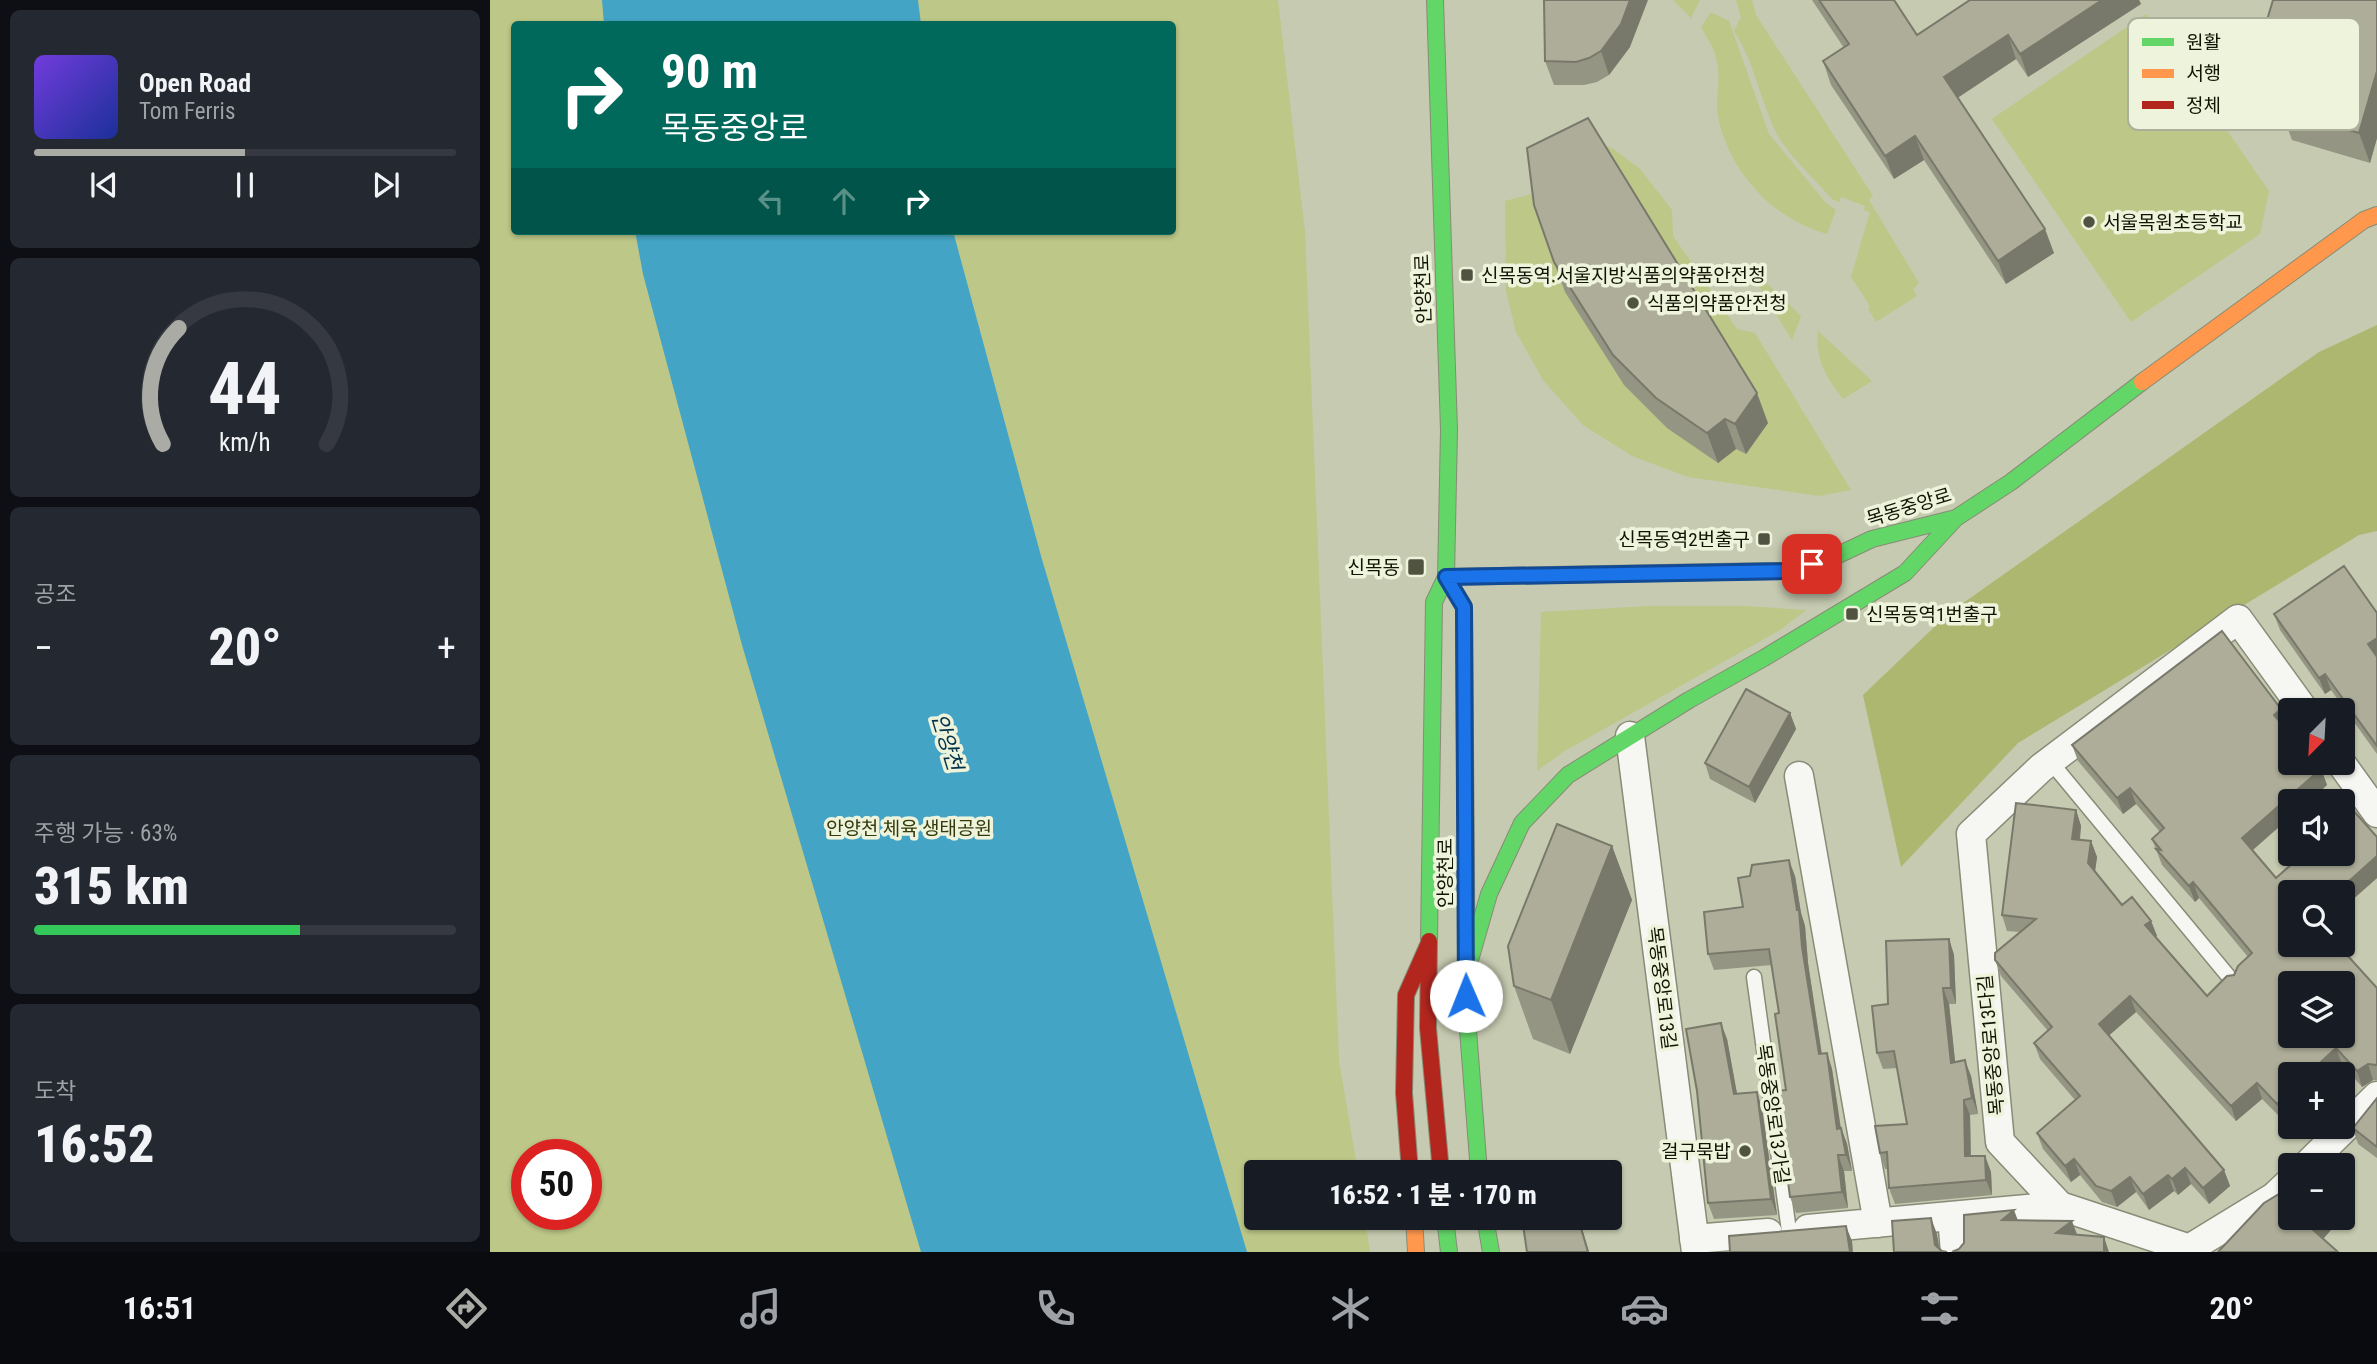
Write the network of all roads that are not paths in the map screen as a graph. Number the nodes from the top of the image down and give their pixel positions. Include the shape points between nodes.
1 (1435, 0) edge
2 (2377, 215) edge
3 (1956, 518) junction
4 (1446, 577) junction
5 (2295, 698) edge
6 (1630, 736) junction
7 (2050, 761) junction
8 (2350, 775) edge
9 (1799, 776) dead end
10 (2377, 813) edge
11 (1429, 943) junction
12 (1466, 974) junction
13 (1754, 977) dead end
14 (2234, 983) edge
15 (2377, 1096) edge
16 (2319, 1153) edge
17 (1409, 1160) edge
18 (1440, 1160) edge
19 (1478, 1160) edge
20 (2278, 1193) edge
21 (2060, 1206) junction
22 (1952, 1216) junction
23 (1878, 1223) junction
24 (1415, 1230) edge
25 (1447, 1230) edge
26 (1487, 1230) edge
27 (1789, 1241) edge
28 (1695, 1246) edge
29 (2187, 1251) edge
30 (1416, 1252) edge
31 (1448, 1252) edge
32 (1491, 1252) edge
33 (1955, 1252) edge

1 - 4 main road, 안양천로 via 1449,430
2 - 3 main road, 목동중앙로 via 2364,220
3 - 4 main road, 목동중앙로 via 1872,539 1788,571
3 - 6 main road via 1905,573
4 - 11 main road, 안양천로 via 1434,602
4 - 12 main road, 안양천로 via 1464,607
5 - 7 street, 목동중앙로13다길 via 2238,619
6 - 12 main road via 1568,775 1522,823 1489,894
6 - 28 street, 목동중앙로13길
7 - 14 lane
7 - 21 street, 목동중앙로13다길 via 1971,834 2000,1142
8 - 10 street
9 - 23 street
11 - 17 main road via 1406,995
11 - 18 main road, 안양천로 via 1428,1028
12 - 19 main road, 안양천로
13 - 27 lane, 목동중앙로13가길
15 - 16 street
20 - 29 street
21 - 22 street, 목동중앙로13길
21 - 29 street, 목동중앙로13다길
22 - 23 street, 목동중앙로13길
22 - 33 street
23 - 27 street, 목동중앙로13길
24 - 30 main road
25 - 31 main road
26 - 32 main road
27 - 28 street, 목동중앙로13길

